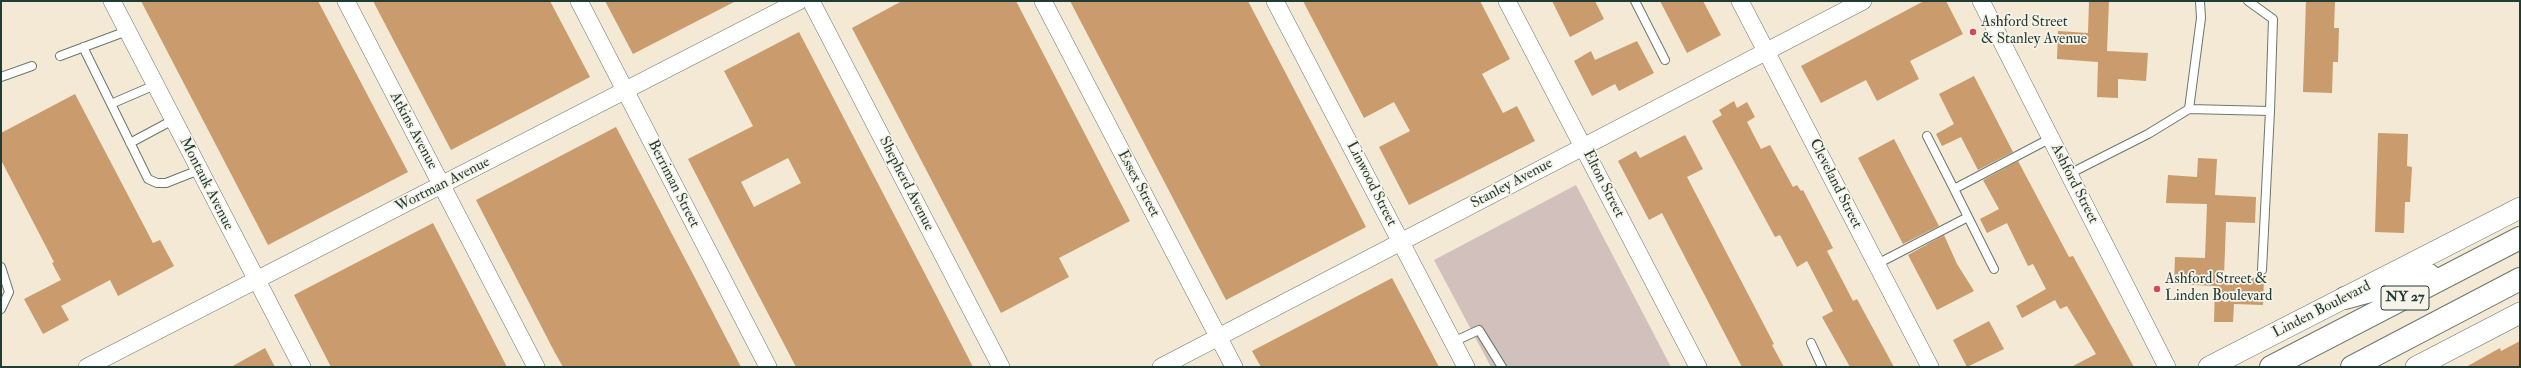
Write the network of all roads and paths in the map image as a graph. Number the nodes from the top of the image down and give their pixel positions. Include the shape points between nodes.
1 (112, 1) edge
2 (346, 1) edge
3 (578, 1) edge
4 (799, 1) edge
5 (811, 1) edge
6 (1043, 1) edge
7 (1275, 1) edge
8 (1507, 1) edge
9 (1635, 1) edge
10 (1740, 1) edge
11 (1863, 1) edge
12 (1981, 1) edge
13 (2200, 1) edge
14 (2248, 1) edge
15 (127, 31) junction
16 (83, 47) junction
17 (1766, 51) junction
18 (60, 56) dead end
19 (1665, 60) dead end
20 (32, 66) dead end
21 (1, 77) edge
22 (156, 85) junction
23 (625, 91) junction
24 (111, 104) junction
25 (2188, 109) junction
26 (2270, 110) junction
27 (173, 120) junction
28 (1927, 136) dead end
29 (2051, 138) junction
30 (130, 143) junction
31 (1584, 147) junction
32 (199, 170) junction
33 (2069, 174) junction
34 (442, 186) junction
35 (1954, 189) junction
36 (2520, 208) edge
37 (1968, 217) junction
38 (2520, 238) edge
39 (1401, 242) junction
40 (2473, 263) junction
41 (1877, 264) junction
42 (1, 267) edge
43 (1994, 269) dead end
44 (2262, 270) dead end
45 (2520, 279) edge
46 (257, 281) junction
47 (2345, 298) junction
48 (1, 309) edge
49 (2520, 313) edge
50 (2411, 336) junction
51 (1218, 337) junction
52 (1453, 342) junction
53 (1811, 343) dead end
54 (87, 367) edge
55 (302, 367) edge
56 (536, 367) edge
57 (768, 367) edge
58 (1001, 367) edge
59 (1161, 367) edge
60 (1234, 367) edge
61 (1466, 367) edge
62 (1502, 367) edge
63 (1698, 367) edge
64 (1822, 367) edge
65 (1930, 367) edge
66 (2167, 367) edge
67 (2209, 367) edge
68 (2271, 367) edge
69 (2352, 367) edge
70 (2373, 367) edge
71 (2416, 367) edge

1 - 15 street, Montauk Avenue
2 - 34 street, Atkins Avenue
3 - 23 street, Berriman Street
4 - 23 street, Wortman Avenue
5 - 58 street, Shepherd Avenue
6 - 51 street, Essex Street
7 - 39 street, Linwood Street
8 - 31 street, Elton Street
9 - 19 lane
10 - 17 street, Cleveland Street
11 - 17 street, Stanley Avenue
12 - 29 street, Ashford Street
13 - 25 lane via 2201,18
14 - 26 lane via 2273,19
15 - 16 lane
15 - 22 street, Montauk Avenue
16 - 18 lane
16 - 24 lane
17 - 31 street, Stanley Avenue
17 - 41 street, Cleveland Street
20 - 21 lane
22 - 24 lane
22 - 27 street, Montauk Avenue
23 - 34 street, Wortman Avenue
23 - 57 street, Berriman Street
24 - 30 lane
25 - 26 lane
25 - 33 lane via 2148,134
26 - 44 lane
27 - 30 lane
27 - 32 street, Montauk Avenue
28 - 35 lane
29 - 33 street, Ashford Street
29 - 35 lane
30 - 32 lane via 148,179 157,184
31 - 39 street, Stanley Avenue
31 - 63 street, Elton Street
32 - 46 street, Montauk Avenue
33 - 66 street, Ashford Street
34 - 46 street, Wortman Avenue
34 - 56 street, Atkins Avenue
35 - 37 lane
36 - 47 street, Linden Boulevard
37 - 41 lane
37 - 43 lane
38 - 40 highway, Linden Boulevard / NY 27
39 - 51 street, Stanley Avenue
39 - 52 street, Linwood Street
40 - 47 highway
40 - 68 highway, Linden Boulevard / NY 27
41 - 65 street, Cleveland Street
42 - 48 lane via 8,292
45 - 50 highway, NY 27
46 - 54 street, Wortman Avenue
46 - 55 street, Montauk Avenue
47 - 67 street, Linden Boulevard
49 - 71 street
50 - 69 highway, NY 27
50 - 70 highway
51 - 59 street, Stanley Avenue
51 - 60 street, Essex Street
52 - 61 street, Linwood Street
52 - 62 lane via 1479,330
53 - 64 lane

